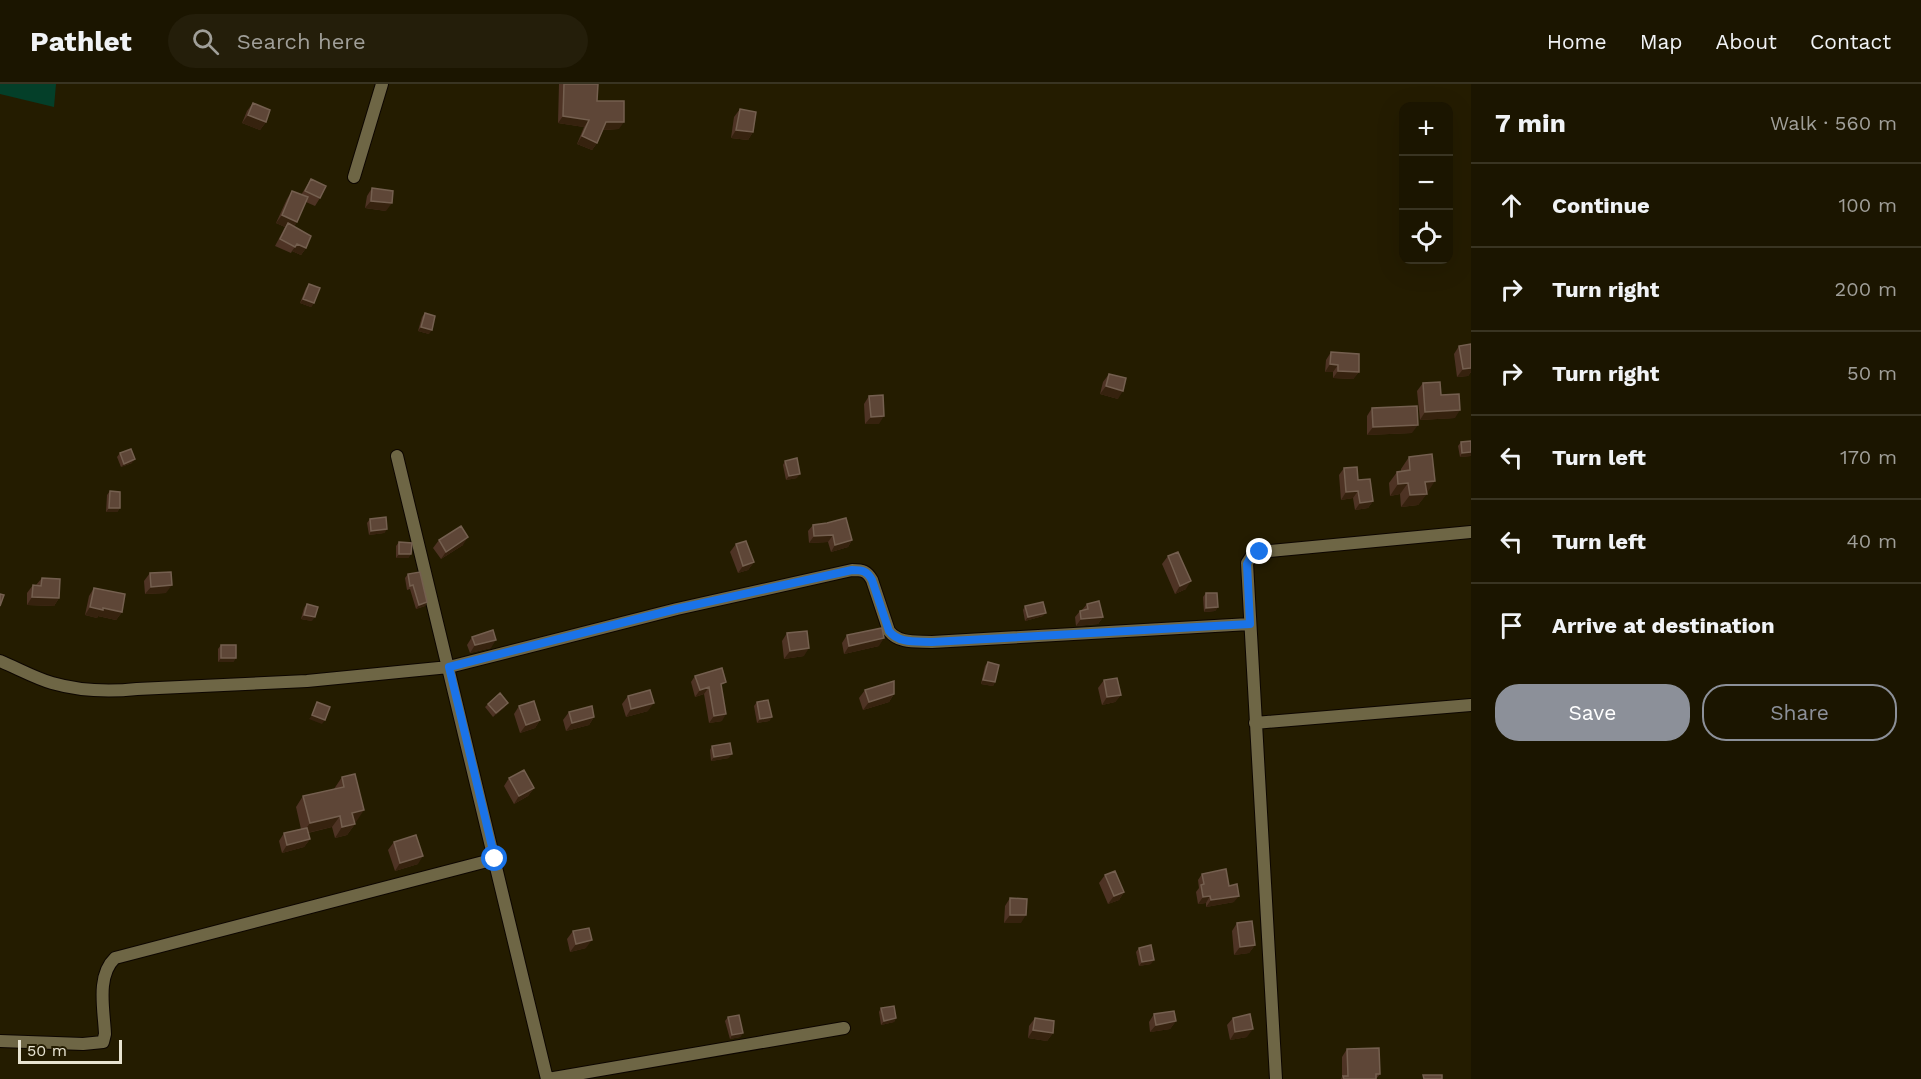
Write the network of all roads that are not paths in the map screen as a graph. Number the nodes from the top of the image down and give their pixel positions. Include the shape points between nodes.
1 (382, 84) edge
2 (354, 177) dead end
3 (397, 456) dead end
4 (1471, 532) edge
5 (1250, 624) junction
6 (0, 661) edge
7 (449, 667) junction
8 (1471, 705) edge
9 (1255, 723) junction
10 (495, 859) junction
11 (844, 1028) dead end
12 (0, 1041) edge
13 (548, 1079) edge
14 (1276, 1079) edge

1 - 2 street
3 - 7 street
4 - 5 street via 1260,552 1251,556 1247,564
5 - 7 street via 904,641 889,631 868,574 852,570 676,609
5 - 9 street
6 - 7 street via 52,683 111,692 307,681
7 - 10 street
8 - 9 street
9 - 14 street
10 - 12 street via 115,958 105,971 103,983 103,1042
10 - 13 street
11 - 13 street

